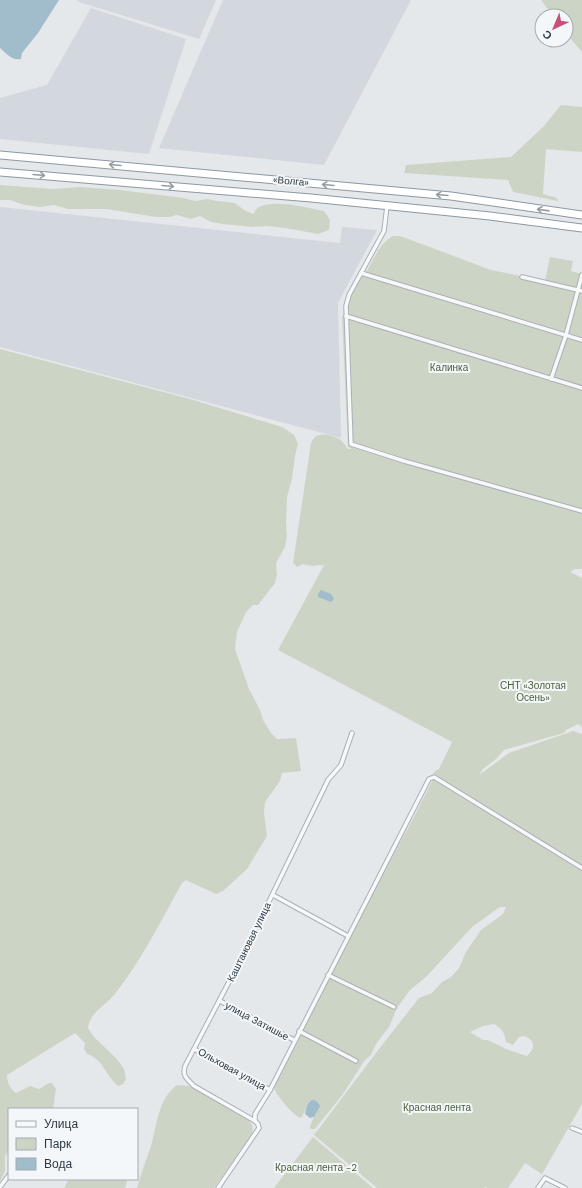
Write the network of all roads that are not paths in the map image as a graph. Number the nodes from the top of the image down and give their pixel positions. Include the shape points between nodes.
1 (0, 155) edge
2 (0, 172) edge
3 (387, 206) junction
4 (582, 215) edge
5 (582, 228) edge
6 (361, 273) junction
7 (582, 275) edge
8 (522, 277) dead end
9 (580, 291) edge
10 (346, 316) junction
11 (566, 335) junction
12 (582, 340) edge
13 (551, 379) junction
14 (582, 388) edge
15 (582, 510) edge
16 (352, 733) dead end
17 (582, 868) edge
18 (272, 895) junction
19 (348, 936) junction
20 (328, 975) junction
21 (220, 1001) junction
22 (394, 1007) dead end
23 (299, 1032) junction
24 (294, 1040) junction
25 (194, 1049) junction
26 (356, 1061) dead end
27 (270, 1090) junction
28 (256, 1121) junction
29 (572, 1128) dead end
30 (582, 1132) edge
31 (8, 1176) edge
32 (0, 1187) edge
33 (218, 1188) edge
34 (538, 1188) edge
35 (566, 1188) edge

4 -> 1 highway, «Волга» via 443,195
2 -> 3 highway, «Волга»
3 - 5 highway, «Волга»
3 - 6 street via 384,231
6 - 10 street via 349,295
6 - 11 street
7 - 9 street
8 - 9 street
9 - 11 street
10 - 13 street
10 - 15 street via 351,444
11 - 12 street
11 - 13 street
13 - 14 street
16 - 18 street, Каштановая улица via 341,765 328,780
17 - 19 street via 434,777 429,779
18 - 19 street
18 - 21 street, Каштановая улица
19 - 20 street
20 - 22 street
20 - 23 street
21 - 24 street, улица Затишье
21 - 25 street, Каштановая улица
23 - 24 street
23 - 26 street
24 - 27 street
25 - 27 street, Ольховая улица
25 - 28 street, Каштановая улица via 185,1066 186,1079
27 - 28 street via 256,1114
28 - 33 street via 259,1128
29 - 30 street
31 - 32 street
34 - 35 street via 545,1178

